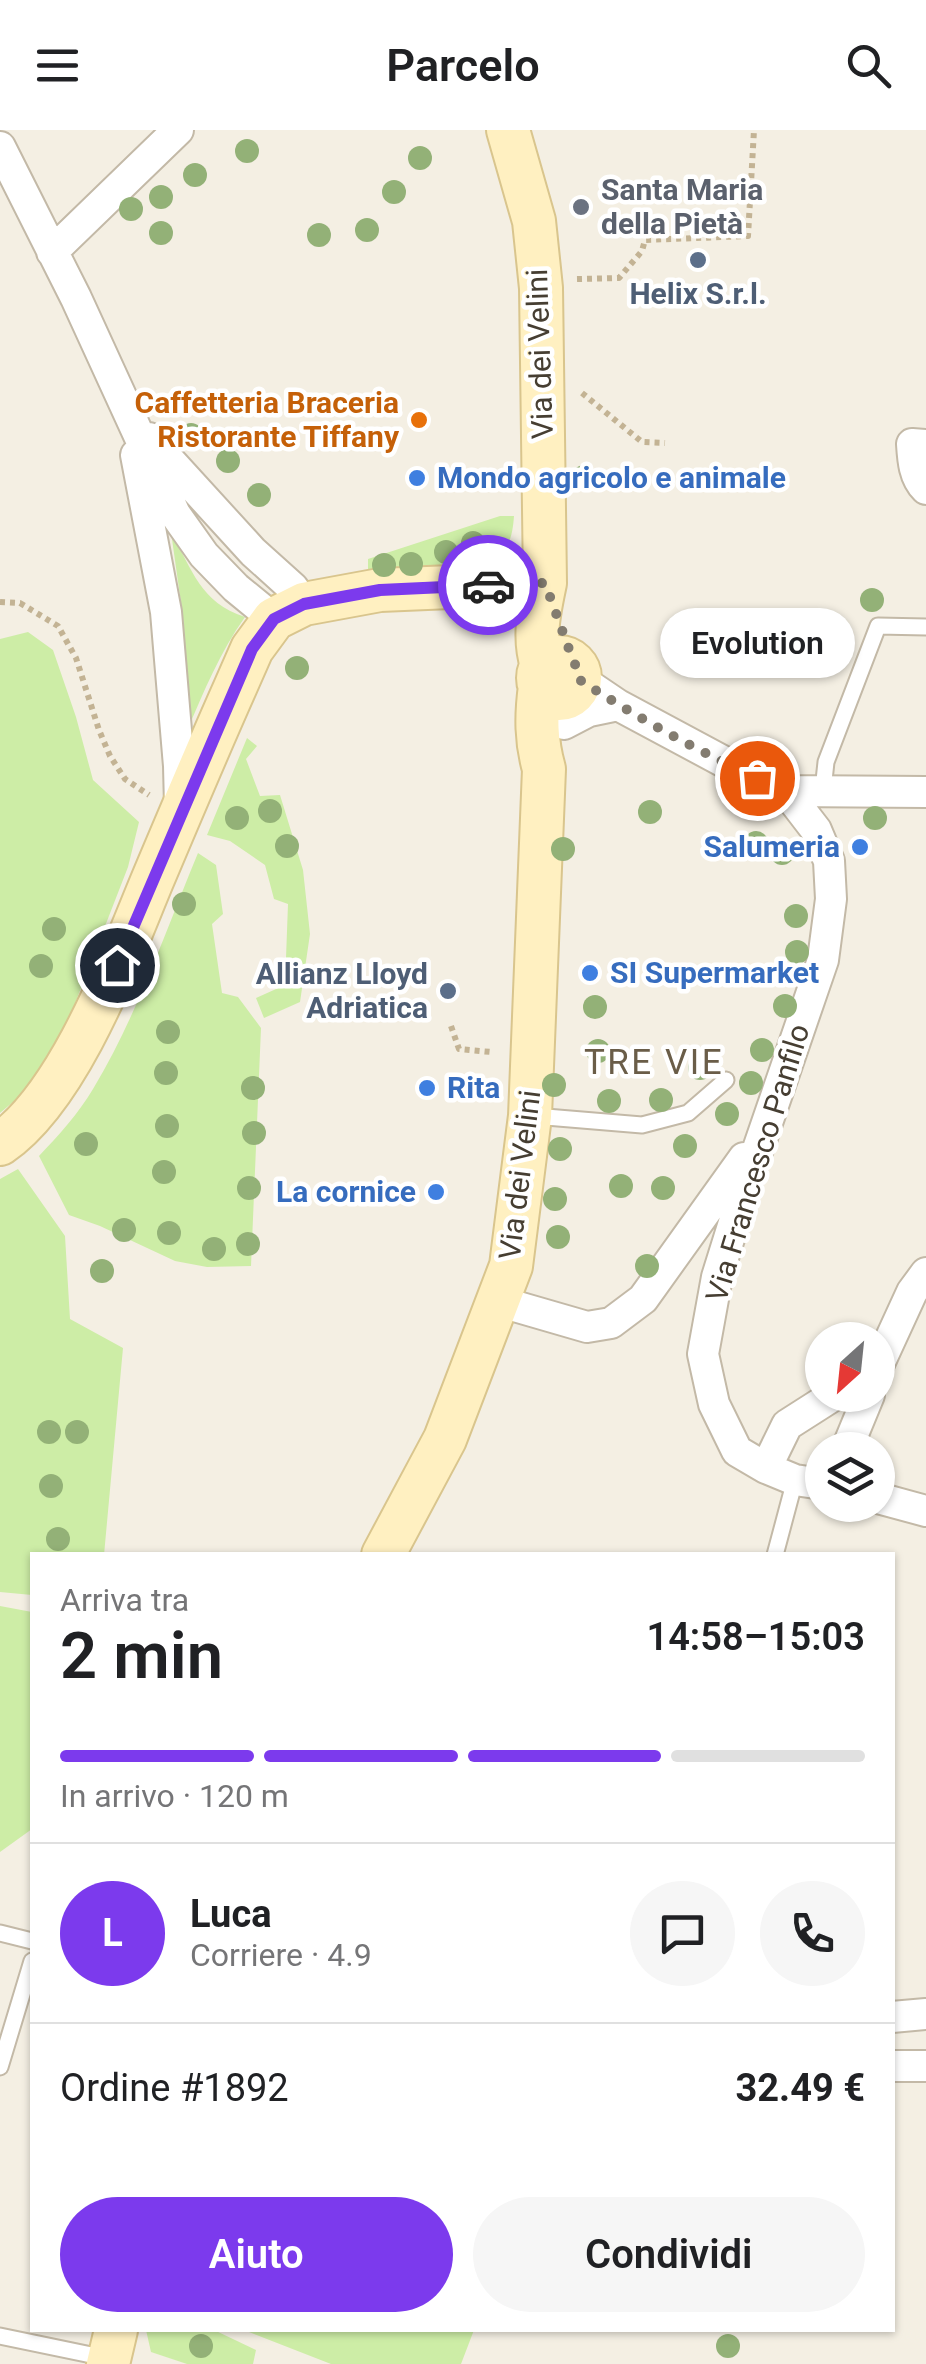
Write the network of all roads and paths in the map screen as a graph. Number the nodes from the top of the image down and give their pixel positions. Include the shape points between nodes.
1 (178, 130) edge
2 (508, 130) edge
3 (754, 130) edge
4 (0, 147) edge
5 (52, 252) junction
6 (571, 280) dead end
7 (574, 387) dead end
8 (130, 418) junction
9 (665, 443) dead end
10 (926, 445) edge
11 (926, 488) edge
12 (545, 583) junction
13 (0, 602) edge
14 (289, 612) junction
15 (926, 626) edge
16 (562, 686) junction
17 (618, 705) junction
18 (822, 790) junction
19 (786, 791) junction
20 (926, 792) edge
21 (180, 814) junction
22 (452, 1026) dead end
23 (492, 1052) dead end
24 (726, 1080) dead end
25 (530, 1116) junction
26 (768, 1122) junction
27 (0, 1144) edge
28 (926, 1273) edge
29 (497, 1301) junction
30 (895, 1329) edge
31 (807, 1412) edge
32 (766, 1468) junction
33 (805, 1477) edge
34 (805, 1495) edge
35 (895, 1502) edge
36 (926, 1510) edge
37 (386, 1552) edge
38 (776, 1552) edge
39 (0, 1933) edge
40 (30, 1940) edge
41 (30, 1968) edge
42 (926, 2014) edge
43 (895, 2017) edge
44 (895, 2066) edge
45 (926, 2066) edge
46 (0, 2067) edge
47 (0, 2336) edge
48 (111, 2351) edge

1 - 5 street
2 - 12 street, Via dei Velini via 534,222 541,288
3 - 6 path via 748,236 645,240 620,278
4 - 5 street
5 - 8 street
7 - 9 path via 642,442
8 - 14 street via 293,588
8 - 21 street via 166,612
10 - 11 street via 912,444
12 - 14 street via 380,590
12 - 16 street, Via dei Velini
13 - 21 path via 20,602 58,626 117,768
14 - 21 street via 252,649
15 - 18 lane via 878,626 826,762
16 - 17 street
16 - 17 street via 590,711
16 - 25 street, Via dei Velini via 536,713 544,769
17 - 19 street
18 - 19 street
18 - 20 street
19 - 26 street, Via Francesco Panfilo via 816,830 831,899 823,960
21 - 27 street via 92,1018 48,1094
22 - 23 path via 459,1049
24 - 25 lane via 688,1113 642,1125
25 - 29 street, Via dei Velini via 511,1266
26 - 29 street via 643,1298 611,1323 587,1327
26 - 32 street, Via Francesco Panfilo via 717,1277 703,1354 714,1404 737,1450
28 - 30 street
29 - 37 street, Via dei Velini via 445,1439
31 - 32 street via 787,1425
32 - 33 street, Via Francesco Panfilo
34 - 38 lane
35 - 36 street
39 - 40 lane
41 - 46 lane
42 - 43 street
44 - 45 street
47 - 48 lane

